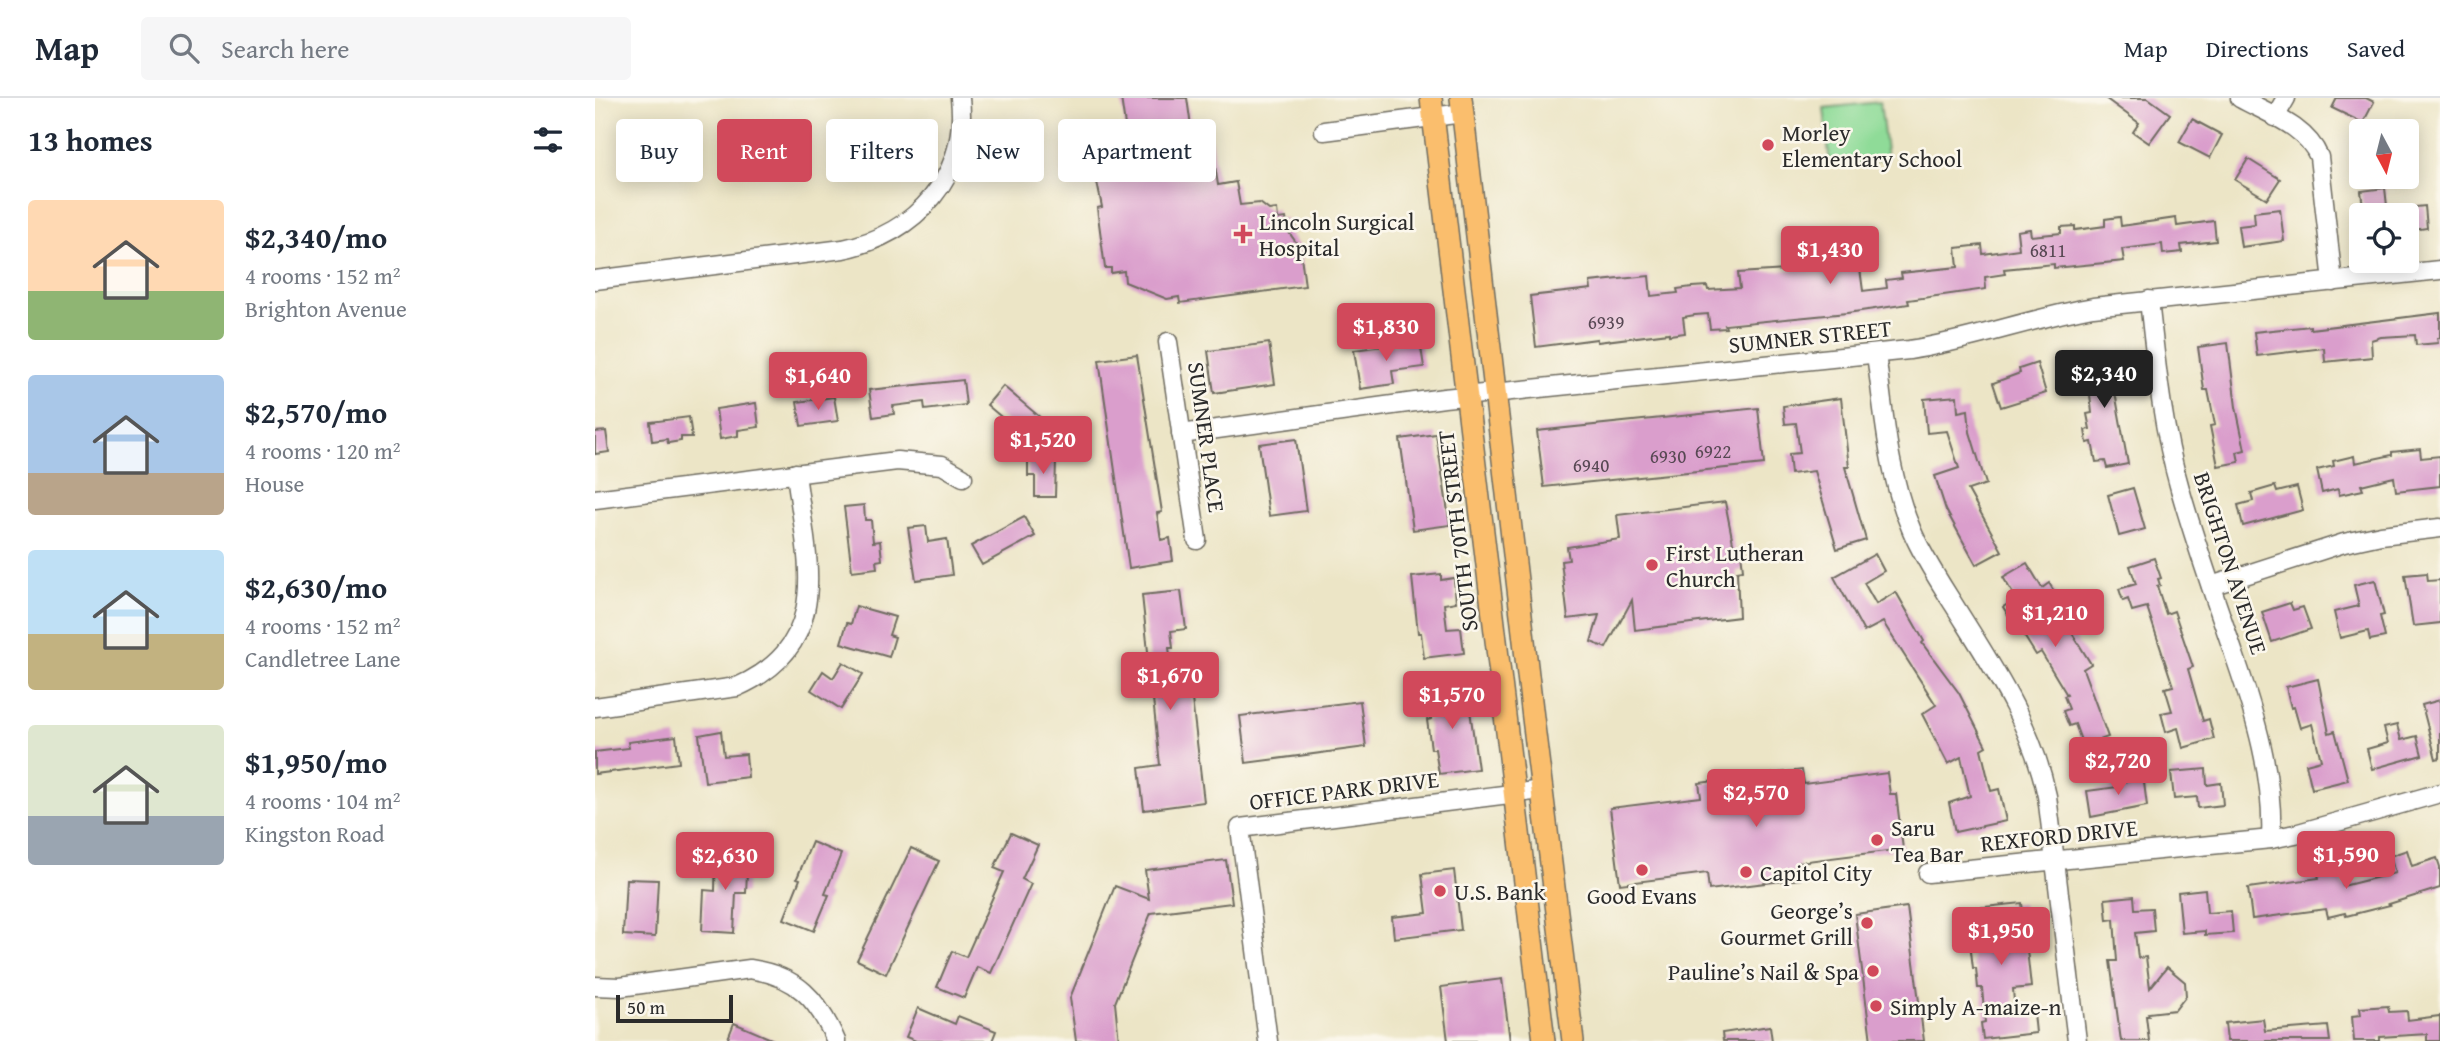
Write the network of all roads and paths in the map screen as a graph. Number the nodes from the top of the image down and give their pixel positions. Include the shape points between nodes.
1 (960, 98) edge
2 (2240, 98) edge
3 (2286, 98) edge
4 (1462, 106) edge
5 (1432, 107) edge
6 (2275, 117) junction
7 (1324, 131) dead end
8 (2440, 270) edge
9 (595, 280) edge
10 (2333, 282) junction
11 (2149, 300) junction
12 (1168, 342) dead end
13 (1876, 354) junction
14 (1494, 393) junction
15 (1467, 396) junction
16 (1181, 433) junction
17 (796, 473) junction
18 (963, 477) dead end
19 (595, 499) edge
20 (2440, 528) edge
21 (1197, 540) dead end
22 (2211, 586) junction
23 (595, 707) edge
24 (1542, 790) junction
25 (1515, 793) junction
26 (2440, 793) edge
27 (2271, 839) junction
28 (2054, 860) junction
29 (1929, 873) dead end
30 (595, 986) edge
31 (836, 1041) edge
32 (1268, 1041) edge
33 (1544, 1041) edge
34 (1573, 1041) edge
35 (2077, 1041) edge

1 - 9 street via 960,135 946,178 918,213 885,236 843,249
2 - 6 street
3 - 6 street
4 - 5 street
4 - 14 main road
5 - 7 street
5 - 15 main road, SOUTH 70TH STREET
6 - 10 street via 2307,136 2319,157
8 - 10 street, SUMNER STREET
10 - 11 street, SUMNER STREET
11 - 13 street, SUMNER STREET via 2068,311 1951,343
11 - 22 street, BRIGHTON AVENUE via 2169,447
12 - 16 street, SUMNER PLACE
13 - 14 street, SUMNER STREET
13 - 28 street via 1900,499 1926,561 2024,723 2043,778
14 - 15 street, SUMNER STREET
14 - 24 main road
15 - 16 street, SUMNER STREET
15 - 25 main road, SOUTH 70TH STREET
16 - 21 street, SUMNER PLACE
17 - 18 street via 916,461 942,465
17 - 19 street
17 - 23 street via 808,601 784,654 771,668 737,687
20 - 22 street via 2344,543
22 - 27 street, BRIGHTON AVENUE via 2255,721 2273,813
24 - 25 street, OFFICE PARK DRIVE
24 - 34 main road
25 - 32 street, OFFICE PARK DRIVE via 1240,828
25 - 33 main road, SOUTH 70TH STREET
26 - 27 street, REXFORD DRIVE
27 - 28 street, REXFORD DRIVE
28 - 29 street, REXFORD DRIVE
28 - 35 street
30 - 31 street via 750,969 769,972 786,978 809,996 827,1019

